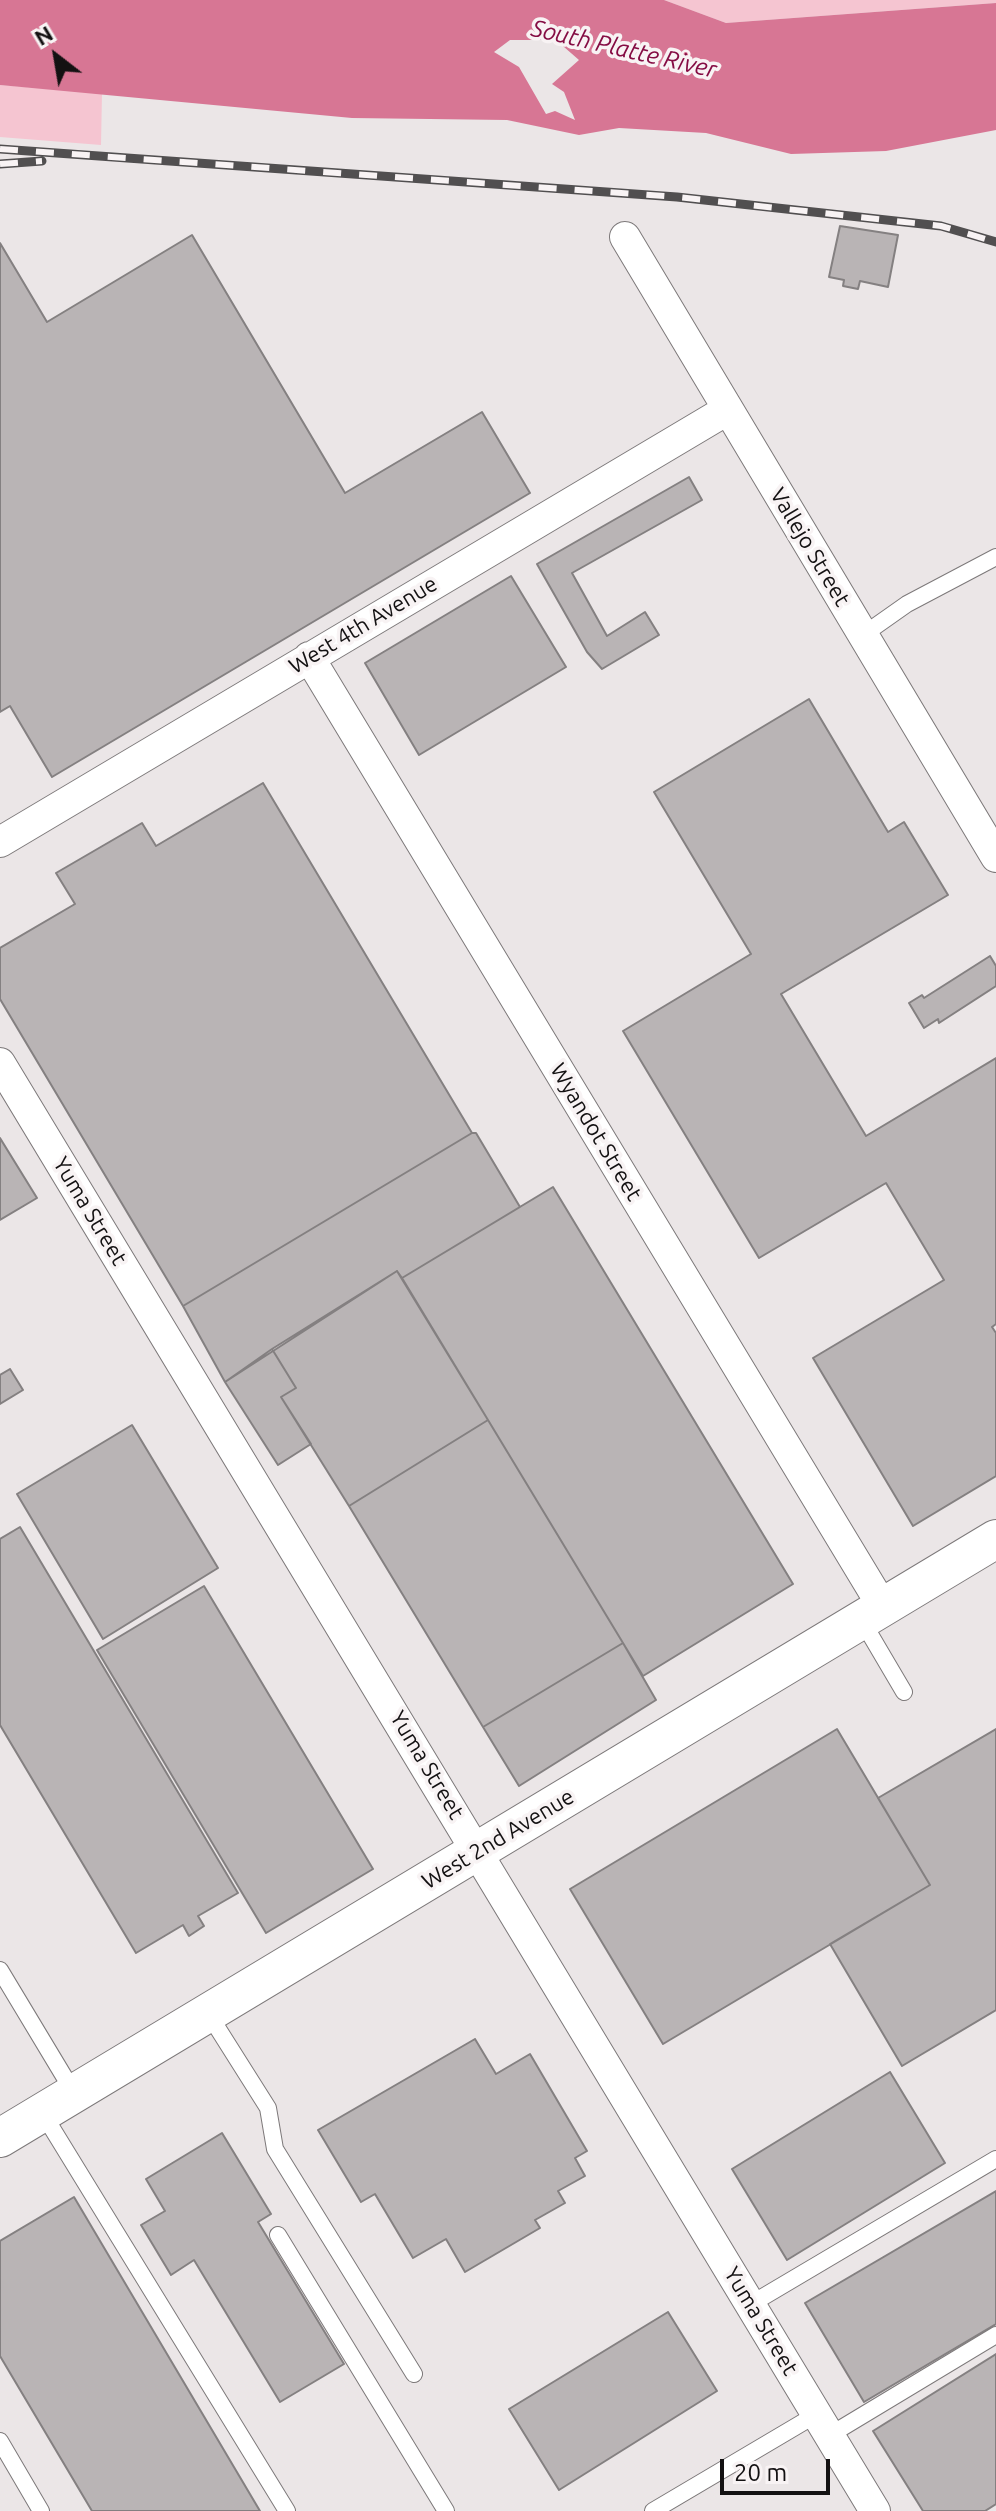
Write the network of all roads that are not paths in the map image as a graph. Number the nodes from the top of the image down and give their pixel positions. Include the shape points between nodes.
1 (625, 237) dead end
2 (727, 410) junction
3 (996, 557) edge
4 (863, 635) junction
5 (309, 657) junction
6 (0, 842) edge
7 (996, 857) edge
8 (0, 1063) edge
9 (996, 1539) edge
10 (872, 1613) junction
11 (904, 1692) dead end
12 (479, 1851) junction
13 (0, 1970) edge
14 (208, 2013) junction
15 (58, 2103) junction
16 (0, 2138) edge
17 (996, 2159) edge
18 (278, 2235) dead end
19 (751, 2304) junction
20 (996, 2335) edge
21 (414, 2374) dead end
22 (823, 2424) junction
23 (0, 2441) edge
24 (41, 2511) edge
25 (287, 2511) edge
26 (446, 2511) edge
27 (653, 2511) edge
28 (875, 2511) edge

1 - 2 street, Vallejo Street
2 - 4 street, Vallejo Street
2 - 5 street, West 4th Avenue
3 - 4 lane via 907,604
4 - 7 street, Vallejo Street
5 - 6 street, West 4th Avenue
5 - 10 street, Wyandot Street
8 - 12 street, Yuma Street
9 - 10 street, West 2nd Avenue
10 - 11 lane
10 - 12 street, West 2nd Avenue
12 - 14 street, West 2nd Avenue
12 - 19 street, Yuma Street
13 - 15 lane
14 - 15 street, West 2nd Avenue
14 - 21 lane via 268,2108 275,2149
15 - 16 street, West 2nd Avenue
15 - 25 lane
17 - 19 lane
18 - 26 lane
19 - 22 street, Yuma Street
20 - 22 lane
22 - 27 lane
22 - 28 street, Yuma Street
23 - 24 lane

